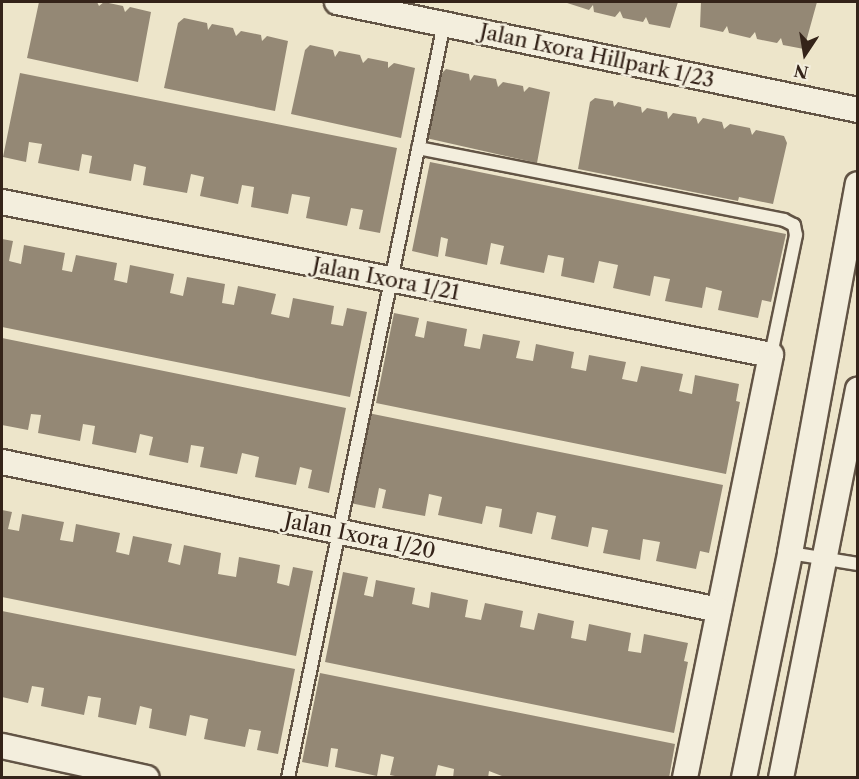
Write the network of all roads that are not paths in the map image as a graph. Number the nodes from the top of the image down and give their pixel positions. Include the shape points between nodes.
1 (337, 2) edge
2 (444, 24) junction
3 (858, 110) edge
4 (418, 148) junction
5 (858, 184) edge
6 (2, 202) edge
7 (391, 280) junction
8 (771, 356) junction
9 (858, 390) edge
10 (2, 462) edge
11 (339, 531) junction
12 (790, 553) junction
13 (826, 559) junction
14 (858, 564) edge
15 (719, 610) junction
16 (2, 747) edge
17 (147, 777) edge
18 (288, 777) edge
19 (685, 777) edge
20 (744, 777) edge
21 (781, 777) edge

1 - 2 street, Jalan Ixora Hillpark 1/23
2 - 3 street, Jalan Ixora Hillpark 1/23
2 - 4 lane
4 - 7 lane
4 - 8 lane via 794,225 796,235
5 - 12 street
6 - 7 street, Jalan Ixora 1/21
7 - 8 street, Jalan Ixora 1/21
7 - 11 lane
8 - 15 street
9 - 13 street
10 - 11 street, Jalan Ixora 1/20
11 - 15 street, Jalan Ixora 1/20
11 - 18 lane
12 - 13 lane
12 - 20 street
13 - 14 lane
13 - 21 street
15 - 19 street
16 - 17 street

